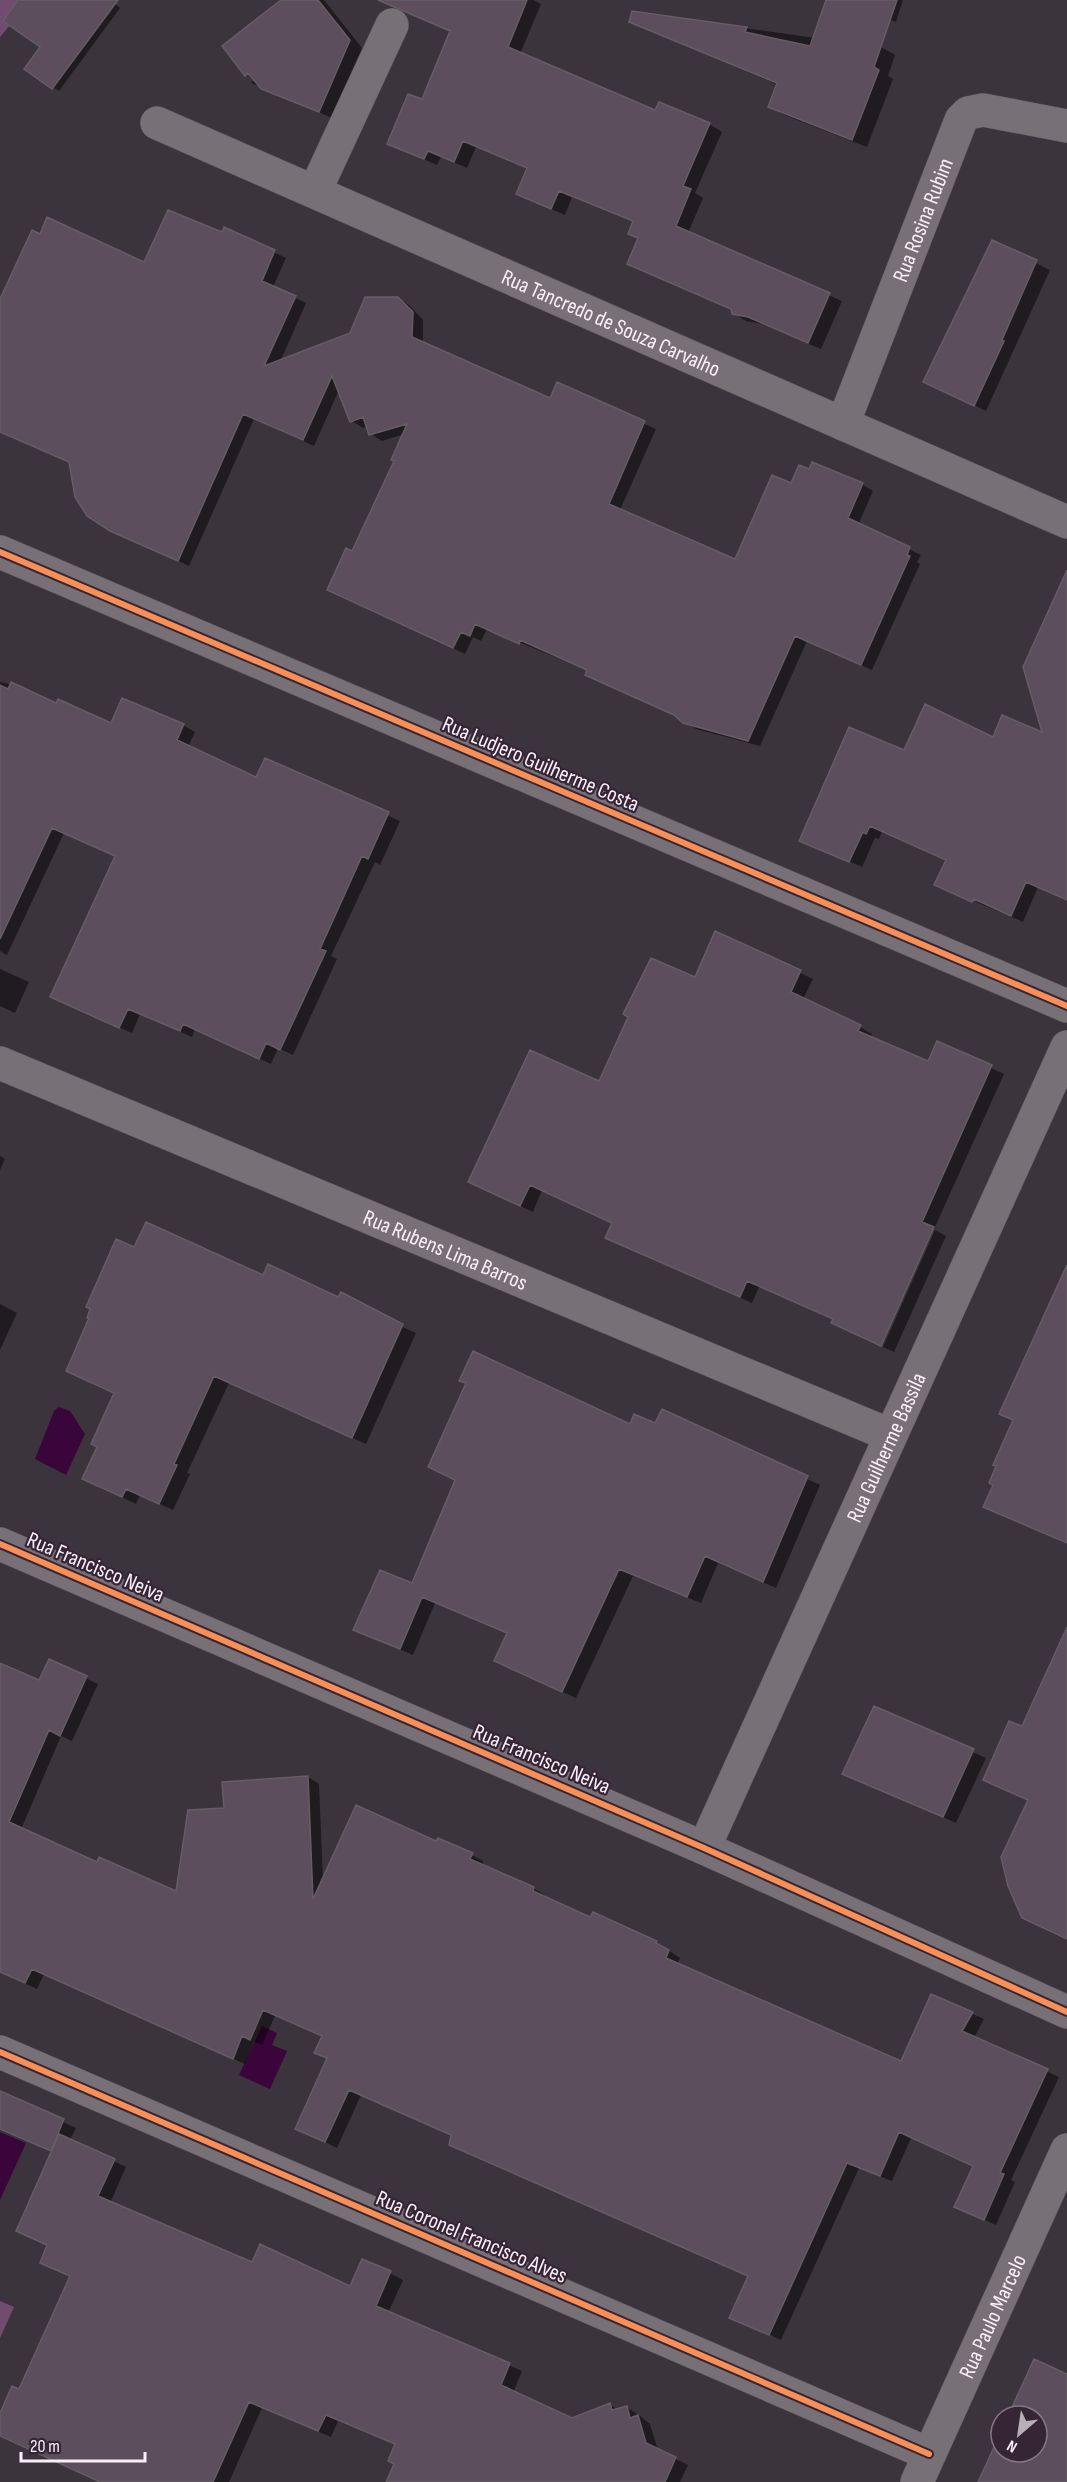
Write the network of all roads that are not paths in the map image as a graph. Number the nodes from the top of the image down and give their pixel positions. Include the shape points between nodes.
1 (392, 25) dead end
2 (157, 123) dead end
3 (1067, 126) edge
4 (315, 191) junction
5 (843, 424) junction
6 (1067, 522) edge
7 (0, 552) edge
8 (1067, 1006) edge
9 (1067, 1047) edge
10 (0, 1063) edge
11 (890, 1435) junction
12 (0, 1544) edge
13 (704, 1848) junction
14 (1067, 2012) edge
15 (0, 2052) edge
16 (1067, 2150) edge
17 (923, 2468) edge

1 - 4 street
2 - 4 street, Rua Tancredo de Souza Carvalho
3 - 5 street, Rua Rosina Rubim via 983,110 968,113 961,120
4 - 5 street, Rua Tancredo de Souza Carvalho
5 - 6 street, Rua Tancredo de Souza Carvalho
7 - 8 street, Rua Ludjero Guilherme Costa
9 - 11 street, Rua Guilherme Bassila
10 - 11 street, Rua Rubens Lima Barros
11 - 13 street, Rua Guilherme Bassila
12 - 13 street, Rua Francisco Neiva
13 - 14 street, Rua Francisco Neiva
15 - 17 street, Rua Coronel Francisco Alves
16 - 17 street, Rua Paulo Marcelo

